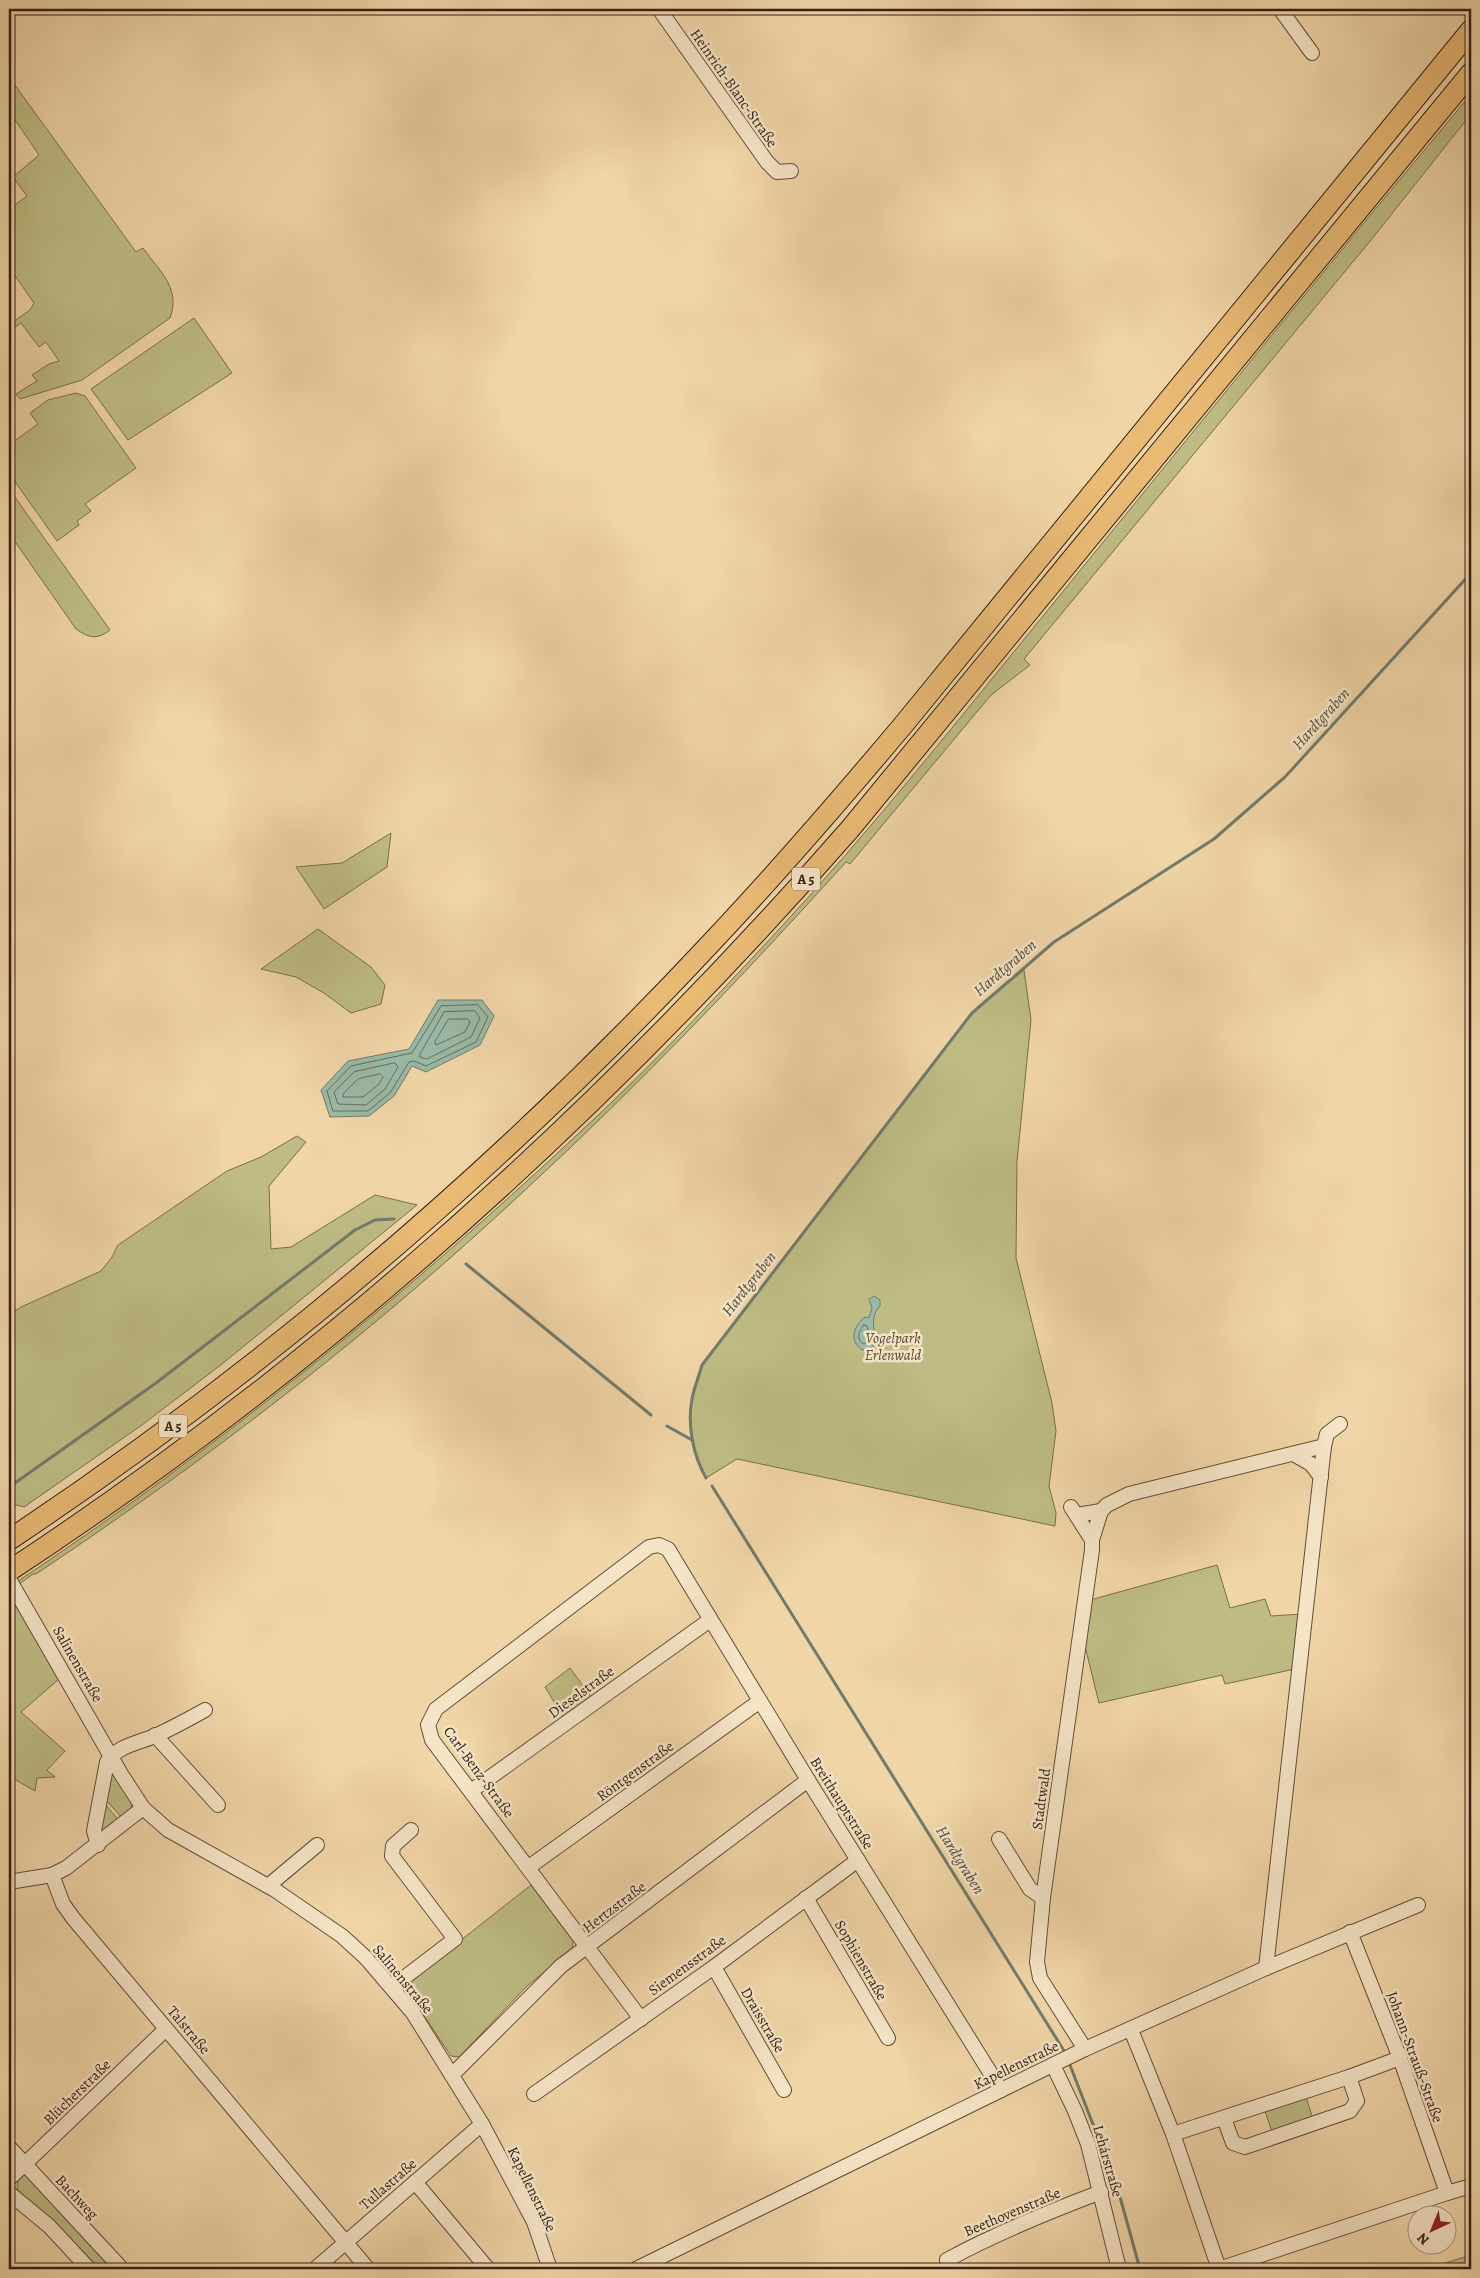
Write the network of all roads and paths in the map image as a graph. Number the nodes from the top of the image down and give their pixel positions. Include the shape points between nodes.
1 (659, 9) edge
2 (1280, 9) edge
3 (1471, 30) edge
4 (1312, 53) dead end
5 (1471, 73) edge
6 (791, 170) dead end
7 (1340, 1424) dead end
8 (1324, 1446) junction
9 (1295, 1455) junction
10 (1321, 1476) junction
11 (1101, 1511) junction
12 (9, 1540) edge
13 (1092, 1540) junction
14 (649, 1547) joint
15 (13, 1576) edge
16 (710, 1620) junction
17 (760, 1700) junction
18 (205, 1710) dead end
19 (156, 1736) junction
20 (111, 1755) junction
21 (808, 1780) junction
22 (471, 1791) junction
23 (218, 1805) dead end
24 (143, 1808) junction
25 (411, 1830) dead end
26 (999, 1839) dead end
27 (98, 1845) junction
28 (317, 1846) dead end
29 (858, 1860) junction
30 (529, 1867) junction
31 (52, 1875) junction
32 (9, 1882) edge
33 (268, 1886) junction
34 (806, 1898) junction
35 (1043, 1898) junction
36 (1418, 1905) dead end
37 (1350, 1932) junction
38 (588, 1946) junction
39 (714, 1967) junction
40 (1266, 1968) junction
41 (392, 1987) junction
42 (641, 2018) junction
43 (166, 2029) junction
44 (1131, 2030) junction
45 (888, 2038) dead end
46 (1080, 2052) junction
47 (1400, 2058) junction
48 (1056, 2064) junction
49 (452, 2075) junction
50 (1349, 2077) junction
51 (784, 2090) dead end
52 (1001, 2090) junction
53 (534, 2094) dead end
54 (1224, 2118) junction
55 (482, 2124) junction
56 (1174, 2134) junction
57 (9, 2147) edge
58 (25, 2164) junction
59 (9, 2179) edge
60 (415, 2182) junction
61 (1471, 2186) edge
62 (1101, 2192) junction
63 (9, 2193) edge
64 (1447, 2194) junction
65 (346, 2242) junction
66 (639, 2268) edge
67 (89, 2269) edge
68 (122, 2269) edge
69 (315, 2269) edge
70 (368, 2269) edge
71 (488, 2269) edge
72 (550, 2269) edge
73 (949, 2269) edge
74 (1119, 2269) edge
75 (1219, 2269) edge

1 - 6 street, Heinrich-Blanc-Straße via 767,162 777,172
2 - 4 street
3 - 12 highway, A 5 via 904,724 832,810 709,946 537,1119 396,1245 185,1417 94,1484
5 - 15 highway, A 5 via 850,829 678,1016 548,1144 362,1308 196,1440
7 - 8 street via 1327,1434
8 - 9 street
8 - 10 street
9 - 10 street via 1311,1464
9 - 11 street via 1129,1494 1107,1504
10 - 40 street
11 - 13 street, Stadtwald
11 - 13 street via 1074,1511
13 - 35 street, Stadtwald
14 - 16 street, Breithauptstraße via 659,1545 668,1549
14 - 22 street, Carl-Benz-Straße via 436,1709 428,1725 432,1740
15 - 20 street, Salinenstraße
16 - 17 street, Breithauptstraße
16 - 22 street, Dieselstraße
17 - 21 street, Breithauptstraße
17 - 30 street, Röntgenstraße
18 - 19 street
19 - 20 street
19 - 23 street
20 - 24 street, Salinenstraße
20 - 27 street via 94,1832
21 - 29 street, Breithauptstraße
21 - 38 street, Hertzstraße
22 - 30 street, Carl-Benz-Straße
24 - 27 street
24 - 33 street, Salinenstraße via 168,1830
25 - 41 street via 393,1846 392,1856 455,1939
26 - 35 street via 1030,1889
27 - 31 street
28 - 33 street
29 - 34 street, Siemensstraße
29 - 52 street, Breithauptstraße
30 - 38 street, Carl-Benz-Straße
31 - 32 street
31 - 43 street, Talstraße via 63,1904 73,1918
33 - 41 street, Salinenstraße via 342,1936
34 - 39 street, Siemensstraße
34 - 45 street, Sophienstraße
35 - 46 street, Stadtwald via 1036,1962 1040,1978
36 - 37 street, Kapellenstraße
37 - 40 street, Kapellenstraße
37 - 47 street, Johann-Strauß-Straße
38 - 42 street, Carl-Benz-Straße
38 - 49 street, Hertzstraße via 544,1981
39 - 42 street, Siemensstraße
39 - 51 street, Draisstraße
40 - 44 street, Kapellenstraße
41 - 49 street, Salinenstraße via 414,2013
42 - 53 street, Siemensstraße
43 - 58 street, Blücherstraße
43 - 65 street, Talstraße
44 - 46 street, Kapellenstraße
44 - 56 street
46 - 48 street, Kapellenstraße
47 - 50 street
47 - 64 street, Johann-Strauß-Straße
48 - 52 street, Kapellenstraße
48 - 62 street, Lehárstraße via 1082,2128
49 - 55 street, Salinenstraße
50 - 54 street
50 - 54 street via 1357,2101 1350,2111 1244,2147 1233,2143
52 - 66 street, Kapellenstraße
54 - 56 street
55 - 60 street, Tullastraße
55 - 72 street, Kapellenstraße via 534,2222
56 - 75 street
57 - 58 street, Bachweg
58 - 59 street, Blücherstraße
58 - 68 street, Bachweg
60 - 65 street, Tullastraße
60 - 71 street
61 - 64 street
62 - 73 street, Beethovenstraße via 1026,2221 971,2247 947,2260
62 - 74 street, Lehárstraße
63 - 67 street via 49,2226
64 - 75 street
65 - 69 street, Tullastraße
65 - 70 street, Talstraße

